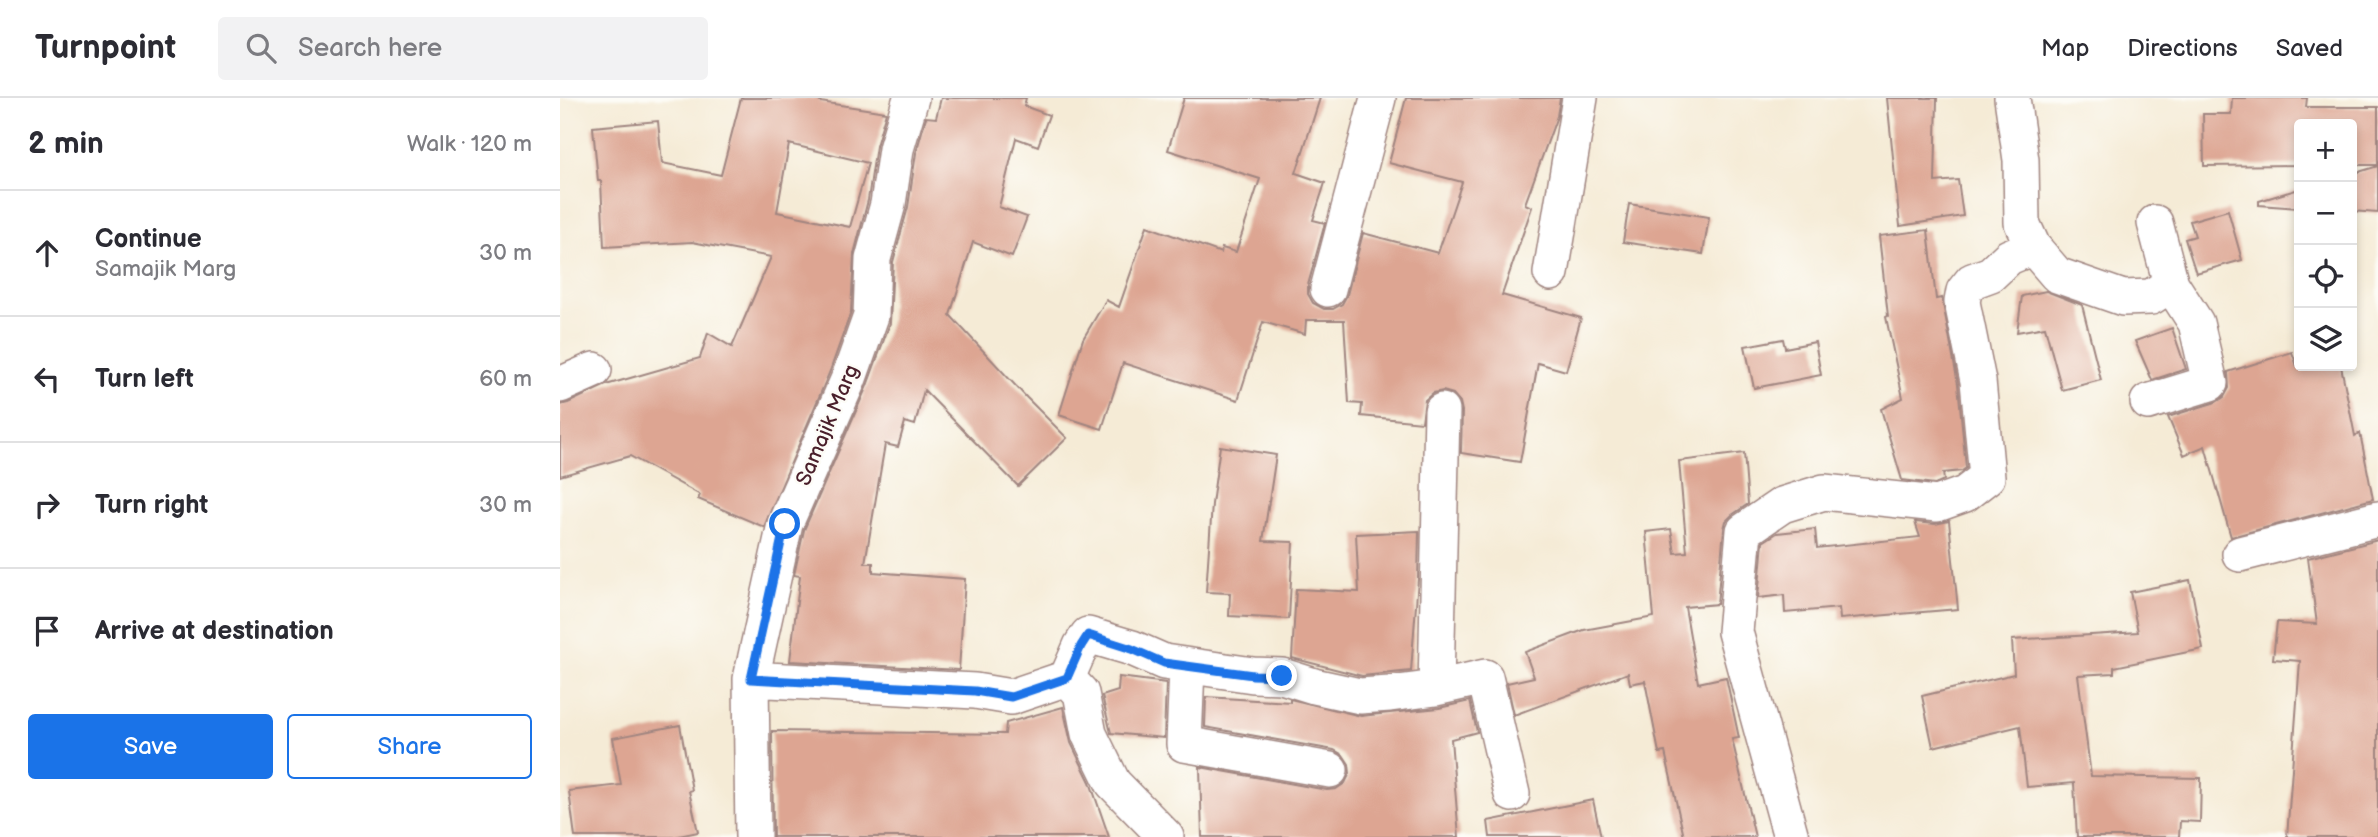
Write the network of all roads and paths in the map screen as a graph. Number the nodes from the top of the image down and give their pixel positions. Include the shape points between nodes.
1 (911, 98) edge
2 (1378, 98) edge
3 (1580, 98) edge
4 (2012, 98) edge
5 (2155, 223) dead end
6 (2033, 247) junction
7 (1551, 273) dead end
8 (2171, 284) junction
9 (1328, 289) dead end
10 (594, 370) dead end
11 (560, 384) edge
12 (2148, 402) dead end
13 (1442, 411) dead end
14 (2378, 519) edge
15 (2240, 554) dead end
16 (1187, 666) junction
17 (1067, 678) junction
18 (751, 679) junction
19 (1436, 688) junction
20 (1330, 770) dead end
21 (1512, 793) dead end
22 (754, 837) edge
23 (1166, 837) edge
24 (1791, 837) edge

1 - 18 street, Samajik Marg via 873,259 871,316 785,524
2 - 9 street
3 - 7 street
4 - 6 street via 2021,160 2022,223
5 - 8 street
6 - 8 street via 2057,275 2123,298 2151,297
6 - 24 street via 1972,281 1964,291 1987,477 1965,494 1937,504 1824,492 1782,505 1744,531 1735,632
8 - 12 street via 2196,323 2210,383
10 - 11 street
13 - 19 street
14 - 15 street
16 - 17 street via 1164,663 1088,635
16 - 19 street via 1282,676 1360,696
16 - 20 street via 1184,744
17 - 18 street via 1011,697
17 - 23 street via 1081,693 1089,734 1112,783
18 - 22 street, Samajik Marg
19 - 21 street via 1485,677

